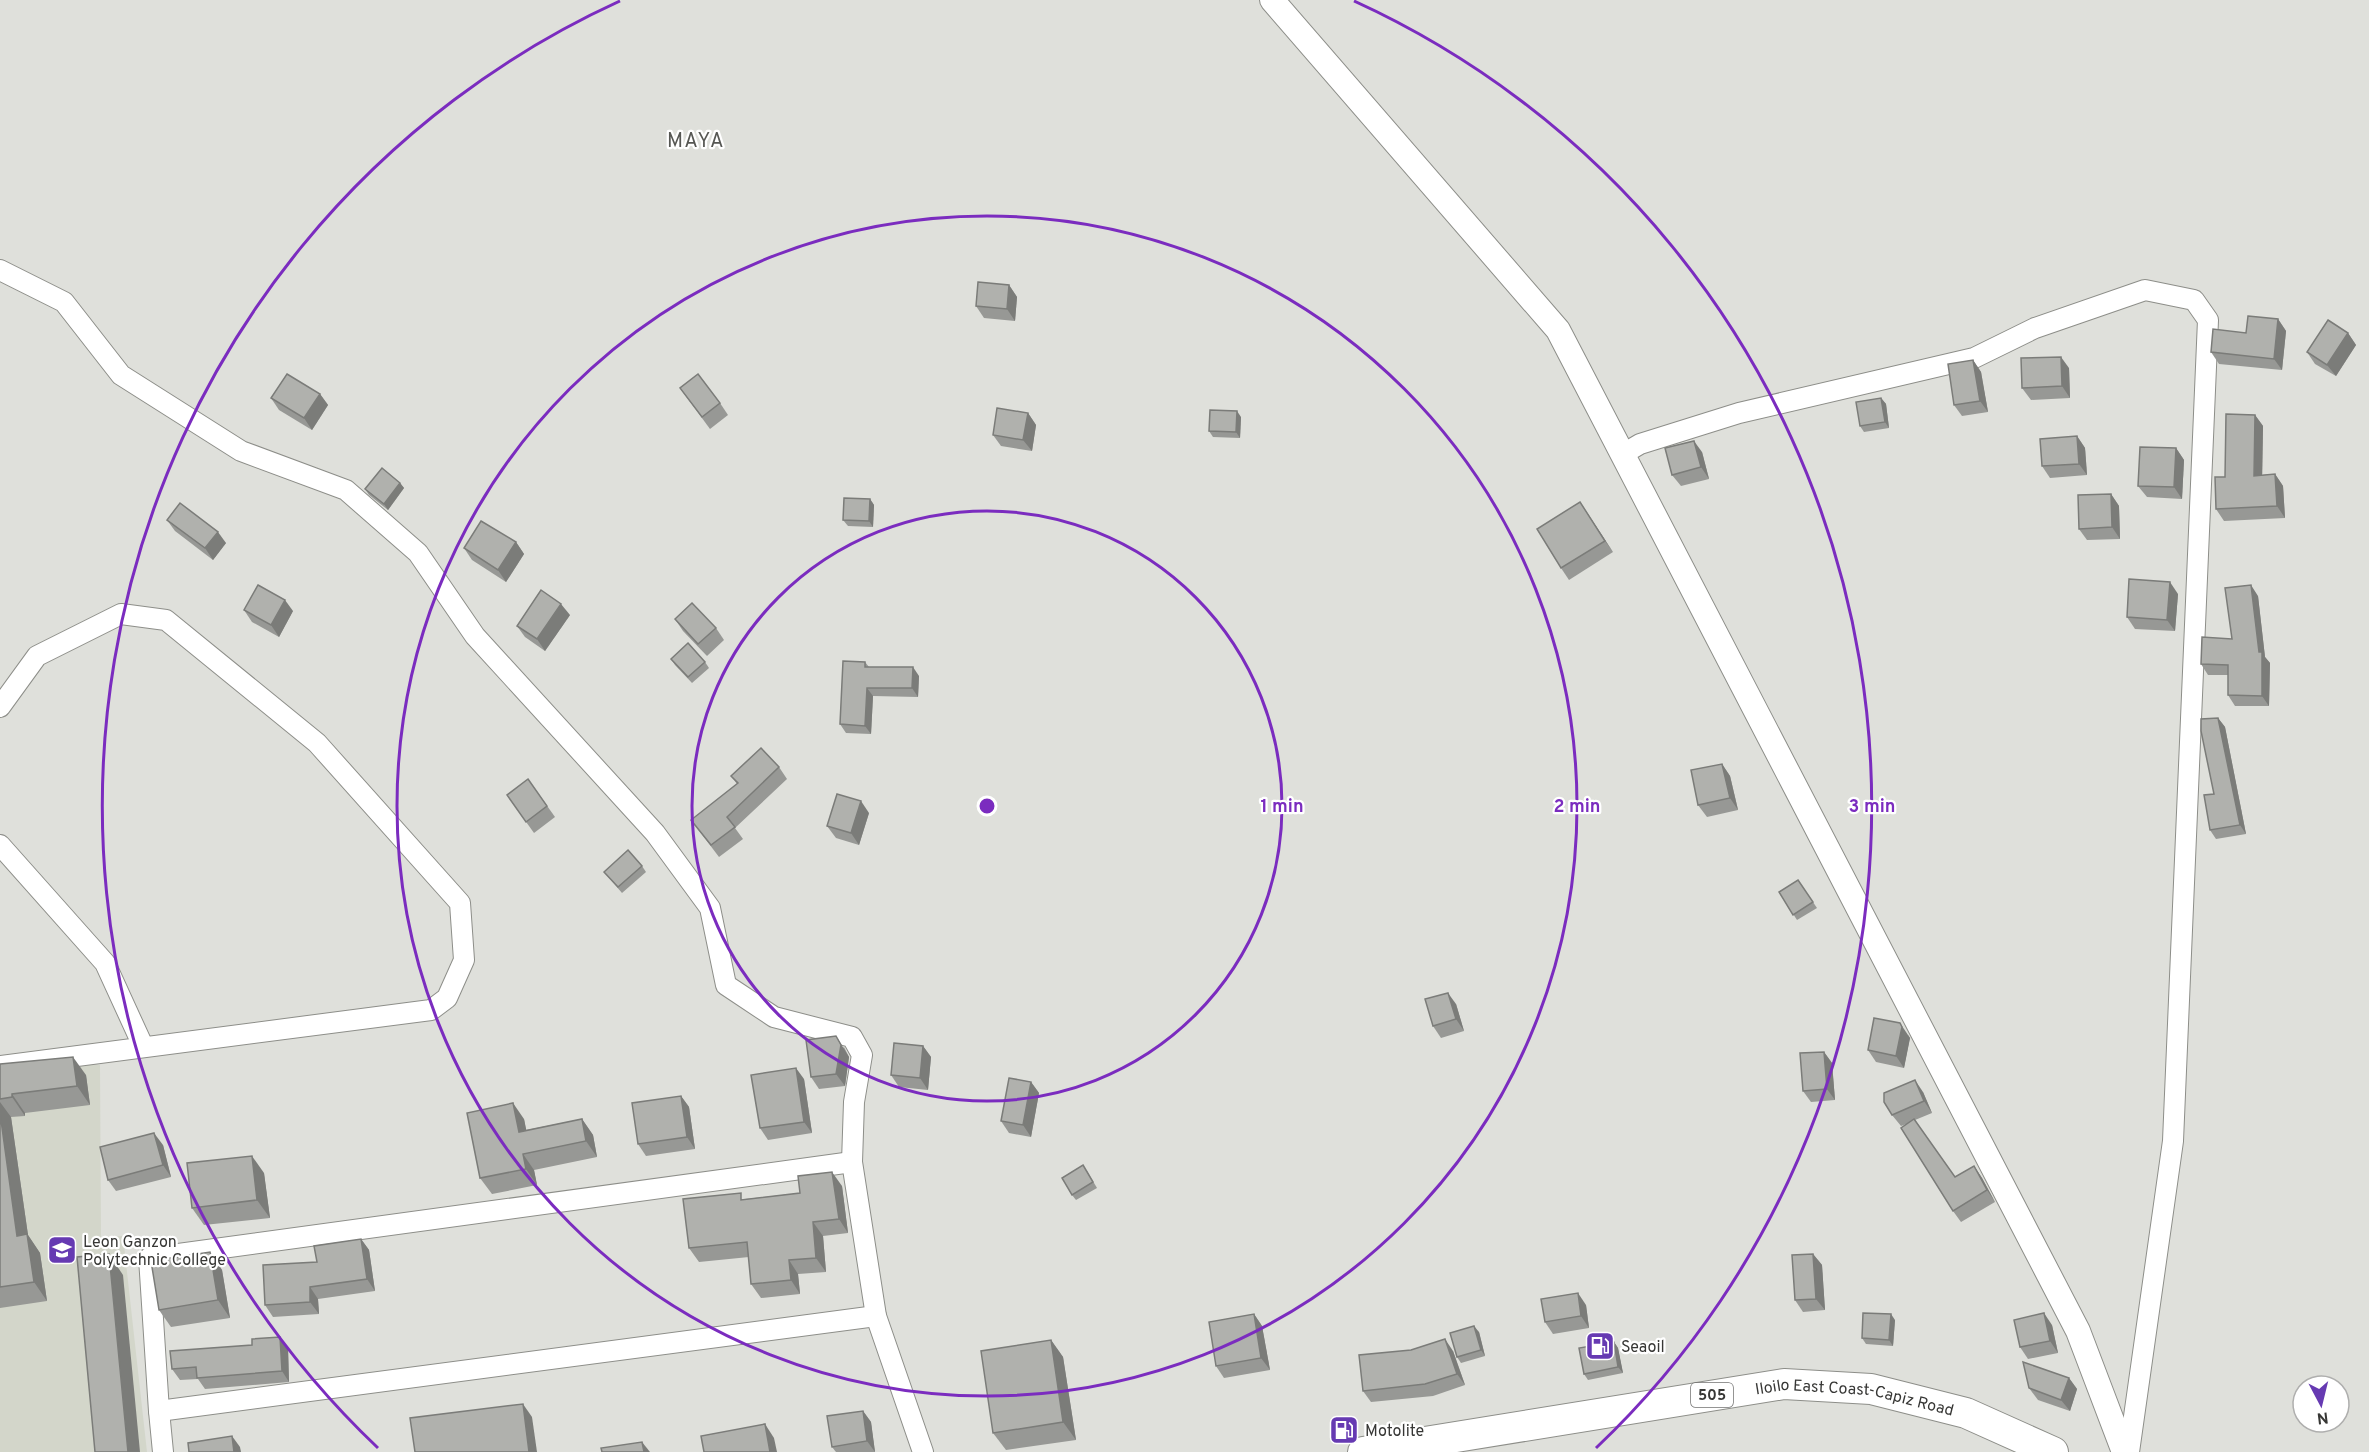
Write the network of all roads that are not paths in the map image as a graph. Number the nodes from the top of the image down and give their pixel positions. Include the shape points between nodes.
1 (1272, 0) edge
2 (0, 270) edge
3 (1623, 454) junction
4 (0, 707) edge
5 (0, 845) edge
6 (143, 1046) junction
7 (0, 1066) edge
8 (852, 1162) junction
9 (876, 1316) junction
10 (159, 1411) junction
11 (163, 1452) edge
12 (924, 1452) edge
13 (1364, 1452) edge
14 (2053, 1452) edge
15 (2124, 1452) edge
16 (2129, 1452) edge

1 - 3 street via 1558,330
2 - 8 street via 63,302 121,375 241,451 346,490 418,553 475,636 655,833 710,908 726,985 774,1017 852,1037 862,1055 854,1102
3 - 15 street via 2078,1331
3 - 16 street via 1640,444 1739,413 1974,358 2036,328 2145,290 2194,300 2208,320 2173,1141
4 - 6 street via 37,656 121,614 166,621 317,743 460,903 464,960 447,998 431,1010
5 - 6 street via 105,963
6 - 7 street
8 - 9 street
8 - 10 street via 149,1258
9 - 10 street
9 - 12 street
10 - 11 street
13 - 14 main road, Iloilo East Coast-Capiz Road / 505 via 1784,1384 1871,1389 1924,1402 1966,1413

